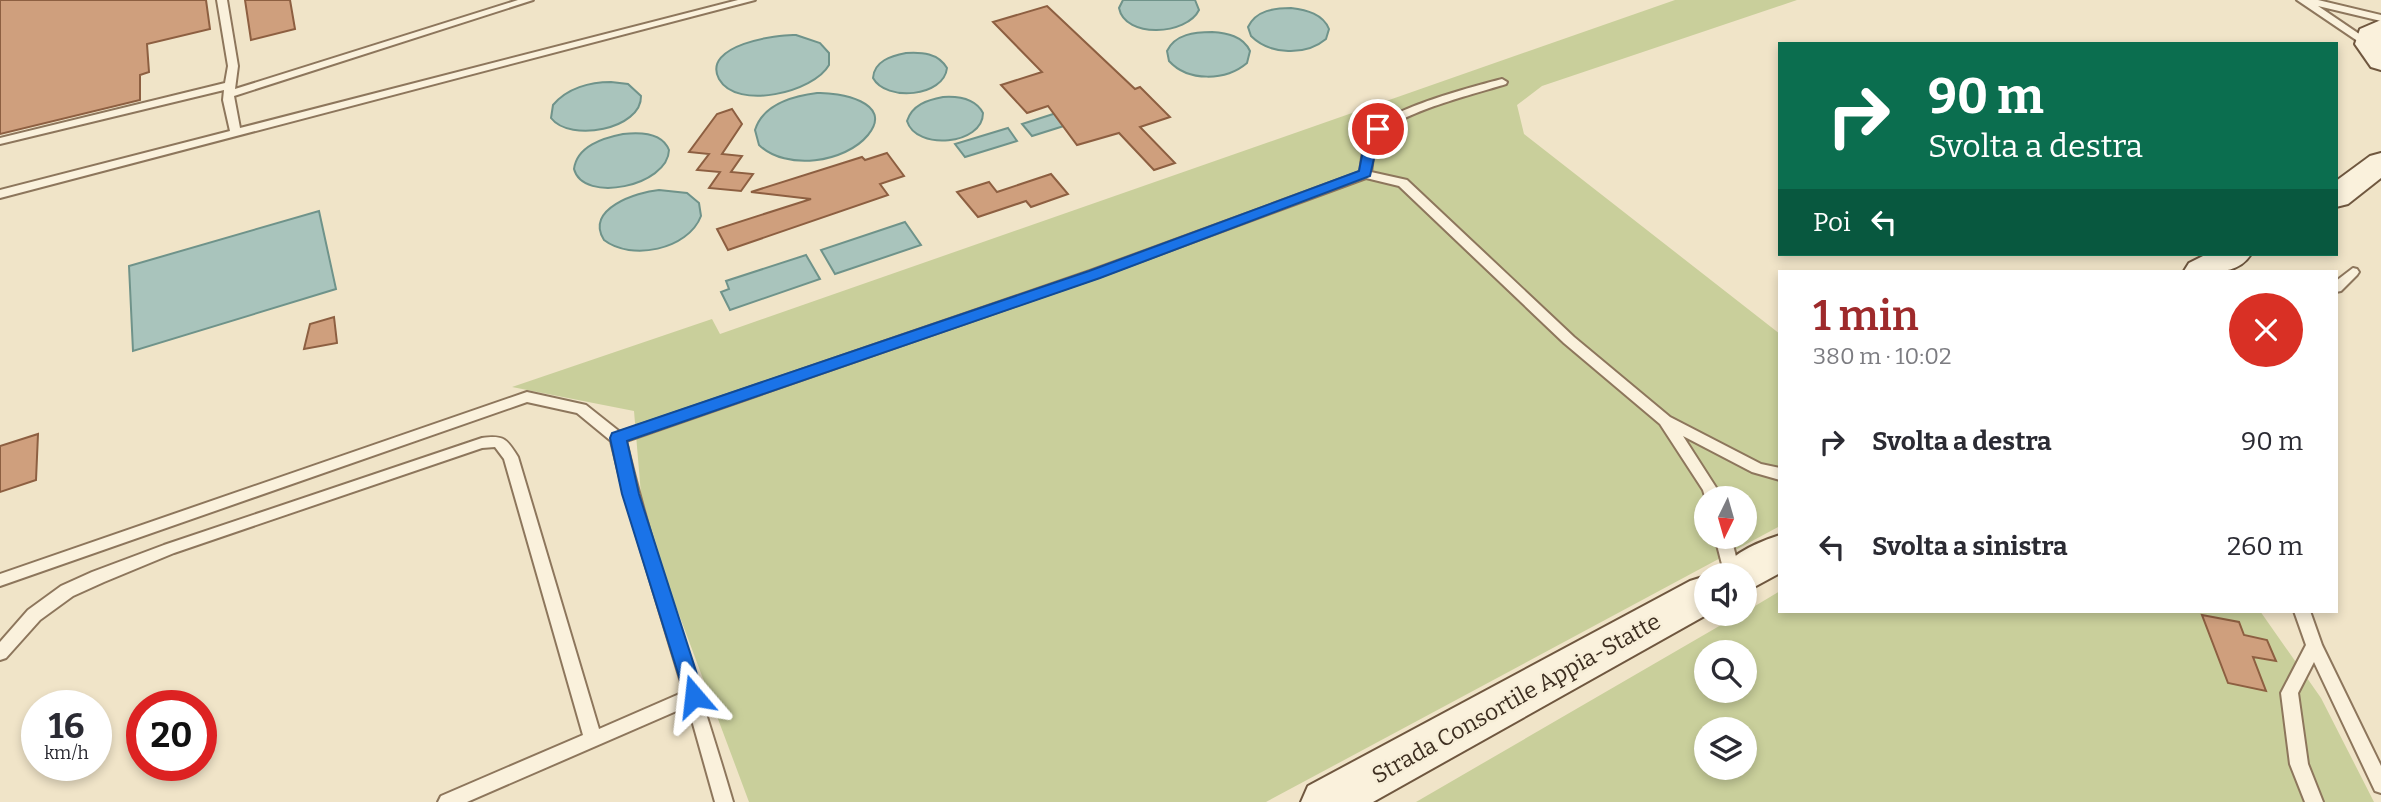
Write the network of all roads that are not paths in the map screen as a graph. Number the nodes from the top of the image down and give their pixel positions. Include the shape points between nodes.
1 (222, 0) edge
2 (528, 0) edge
3 (750, 0) edge
4 (2303, 0) edge
5 (2381, 18) edge
6 (2377, 44) edge
7 (1502, 82) dead end
8 (230, 90) junction
9 (236, 133) junction
10 (0, 141) edge
11 (2381, 163) edge
12 (1366, 174) junction
13 (2381, 175) edge
14 (0, 194) edge
15 (2338, 196) edge
16 (2338, 197) edge
17 (2230, 256) edge
18 (2203, 270) edge
19 (2353, 272) dead end
20 (2338, 286) edge
21 (1665, 420) junction
22 (618, 438) junction
23 (1778, 473) edge
24 (1708, 486) edge
25 (1778, 553) edge
26 (1757, 565) edge
27 (0, 580) edge
28 (1694, 601) edge
29 (2303, 613) edge
30 (2314, 645) junction
31 (0, 653) edge
32 (694, 696) junction
33 (593, 738) junction
34 (2381, 785) edge
35 (447, 802) edge
36 (724, 802) edge
37 (1326, 802) edge
38 (2314, 802) edge

1 - 8 lane via 233,66
2 - 8 lane
3 - 9 lane
4 - 5 lane
4 - 6 lane
7 - 12 lane via 1405,115 1378,129 1370,145
8 - 9 lane
8 - 10 lane
9 - 14 lane
11 - 15 street
12 - 21 lane via 1403,183 1569,340
12 - 22 lane via 1094,274
13 - 16 street
17 - 18 street
19 - 20 lane
21 - 23 lane via 1757,468
21 - 24 lane
22 - 27 lane via 581,409 527,397
22 - 32 lane
25 - 26 street
28 - 37 street, Strada Consortile Appia-Statte
29 - 30 lane
30 - 34 lane
30 - 38 lane via 2289,693 2299,764
31 - 33 lane via 34,615 67,591 99,577 395,471 498,441 511,457
32 - 33 lane
32 - 36 lane
33 - 35 lane

